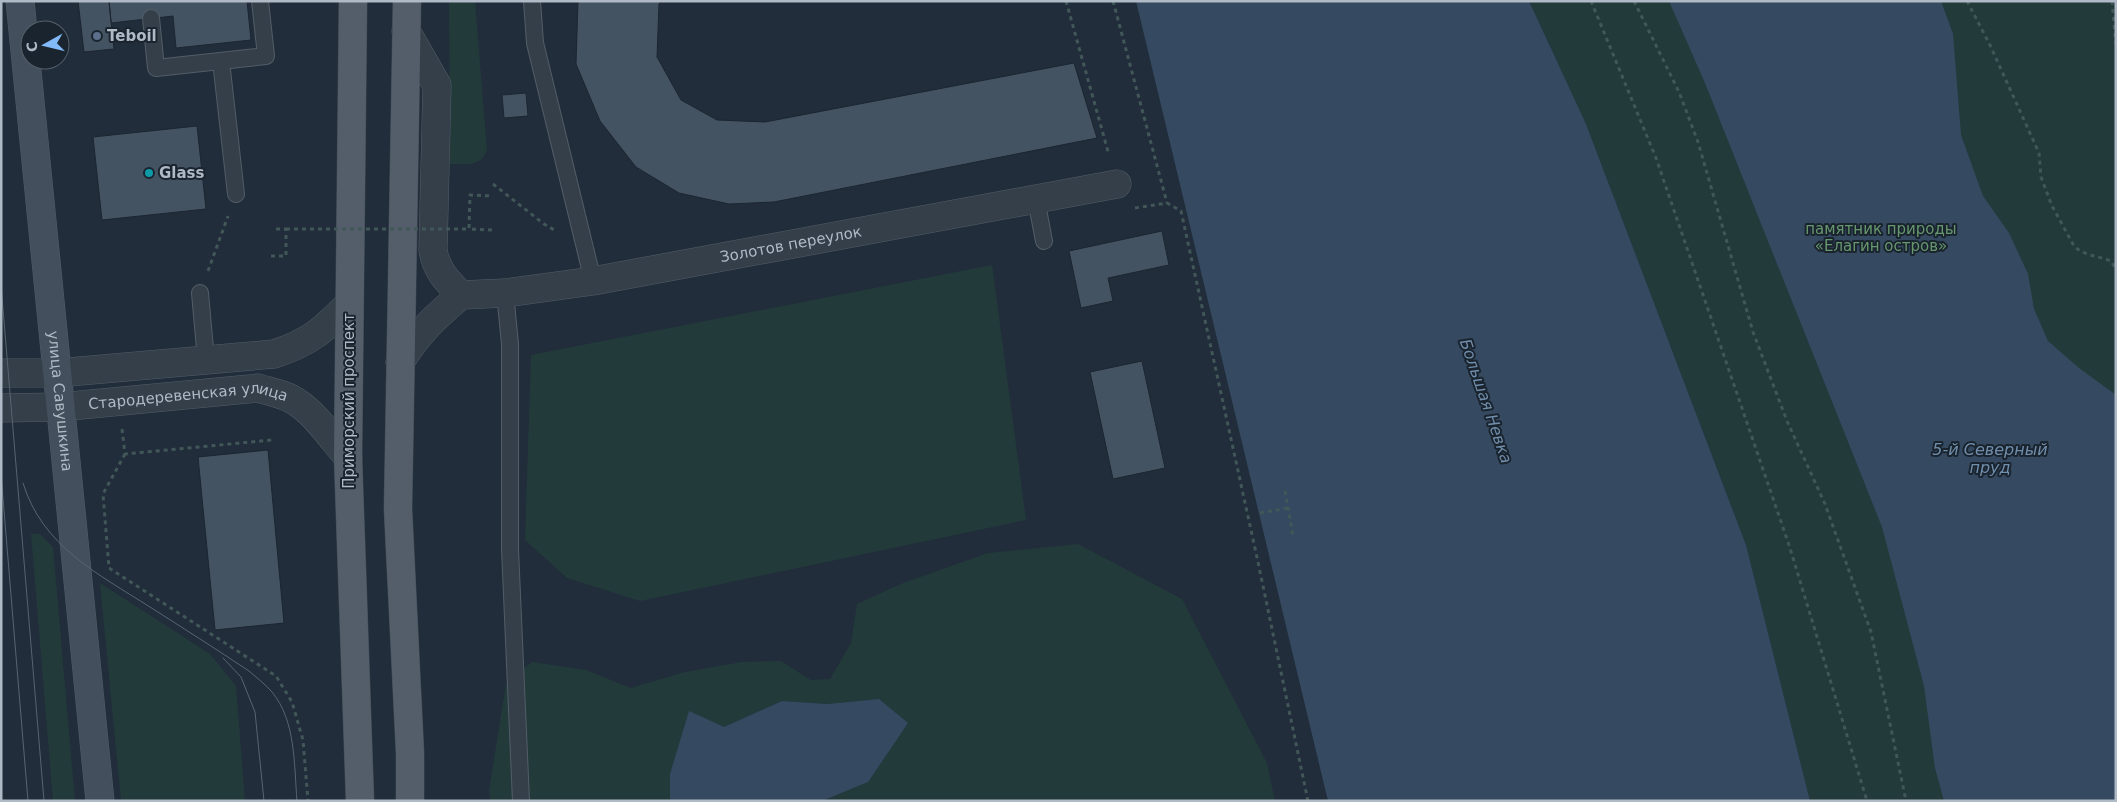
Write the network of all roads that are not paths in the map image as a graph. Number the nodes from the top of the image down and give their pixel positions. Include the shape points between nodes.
1 (20, 1) edge
2 (260, 1) edge
3 (353, 1) edge
4 (407, 1) edge
5 (532, 1) edge
6 (151, 18) dead end
7 (406, 31) junction
8 (221, 61) junction
9 (1117, 184) road end
10 (236, 194) road end
11 (1036, 199) junction
12 (1044, 241) dead end
13 (593, 281) junction
14 (200, 293) road end
15 (505, 293) junction
16 (462, 295) junction
17 (349, 304) junction
18 (206, 360) junction
19 (400, 362) junction
20 (1, 373) edge
21 (56, 373) junction
22 (60, 407) junction
23 (1, 408) edge
24 (348, 457) junction
25 (100, 801) edge
26 (360, 801) edge
27 (412, 801) edge
28 (521, 801) edge

1 - 21 main road, улица Савушкина
2 - 8 lane via 266,56
3 - 17 main road, Приморский проспект
4 - 7 main road
5 - 13 lane via 535,43
6 - 8 lane via 156,68
7 - 16 street via 436,85 435,265
7 - 19 main road
8 - 10 lane
9 - 11 street, Золотов переулок
11 - 12 lane
11 - 13 street, Золотов переулок
13 - 15 street, Золотов переулок
14 - 18 lane
15 - 16 street, Золотов переулок
15 - 28 lane via 510,344 510,549
16 - 19 street via 416,337
17 - 18 street via 322,331 298,346 274,354
17 - 24 main road, Приморский проспект
18 - 21 street
19 - 27 main road via 398,509
20 - 21 street
21 - 22 main road, улица Савушкина
22 - 23 street, Стародеревенская улица
22 - 24 street, Стародеревенская улица via 258,388 298,402
22 - 25 main road, улица Савушкина
24 - 26 main road, Приморский проспект

